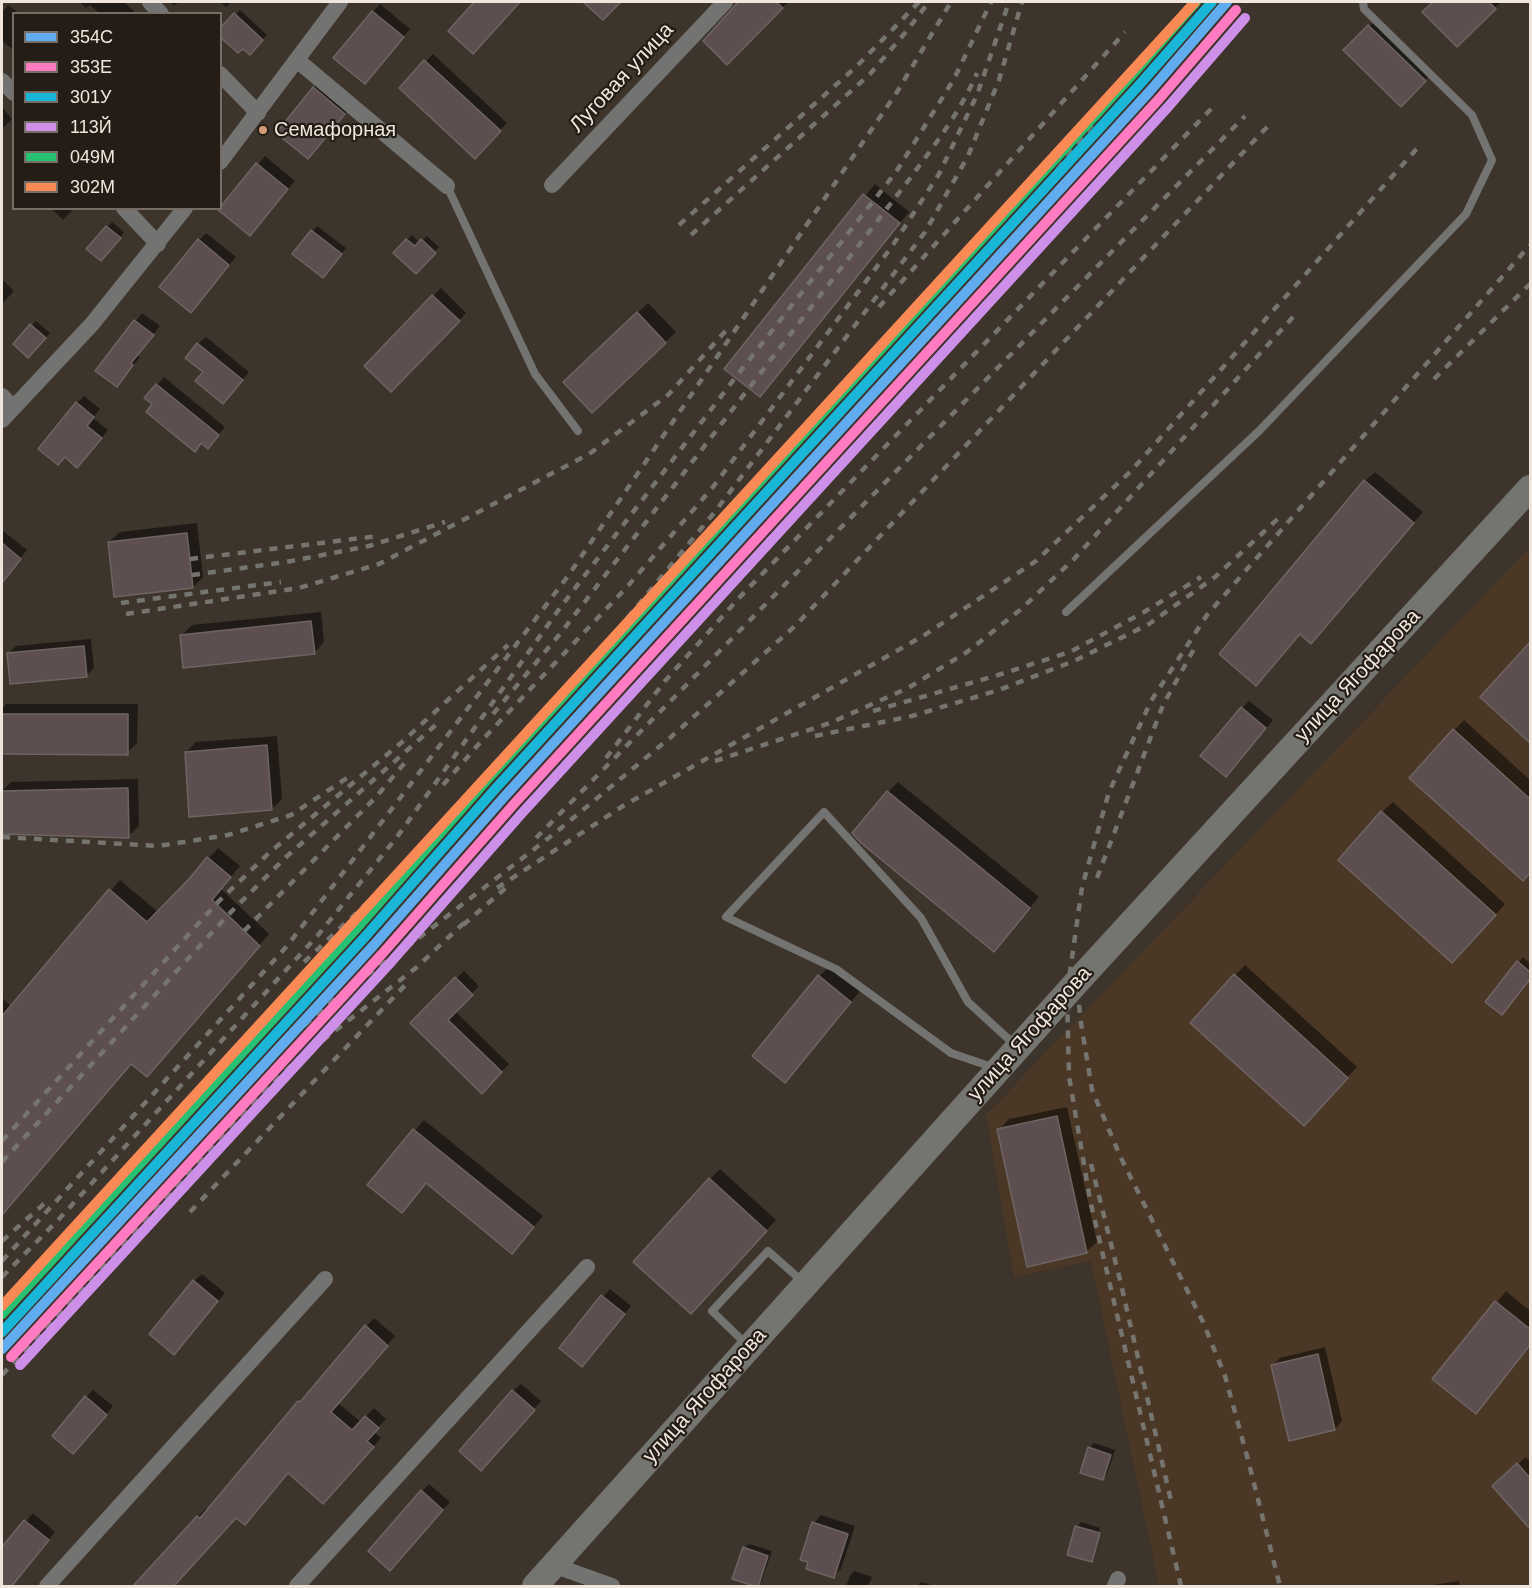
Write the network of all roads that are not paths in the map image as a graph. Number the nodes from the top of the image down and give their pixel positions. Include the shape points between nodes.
1 (339, 2) edge
2 (725, 2) edge
3 (1363, 2) edge
4 (297, 60) junction
5 (222, 76) edge
6 (258, 112) junction
7 (222, 159) edge
8 (552, 184) dead end
9 (447, 186) joint
10 (126, 210) edge
11 (184, 210) edge
12 (158, 244) junction
13 (5, 408) edge
14 (578, 431) dead end
15 (1530, 488) edge
16 (1066, 612) dead end
17 (1018, 1047) junction
18 (998, 1069) junction
19 (587, 1267) dead end
20 (325, 1279) dead end
21 (806, 1284) junction
22 (749, 1347) junction
23 (553, 1565) junction
24 (47, 1587) edge
25 (297, 1587) edge
26 (535, 1587) edge
27 (612, 1587) edge

1 - 4 street
2 - 8 street, Луговая улица
3 - 16 lane via 1364,9 1472,115 1492,160 1466,214 1259,431
4 - 6 street
4 - 9 street
5 - 6 street
6 - 7 street
9 - 14 lane via 535,374
10 - 12 street
11 - 12 street
12 - 13 street via 92,324
15 - 17 main road, улица Ягофарова
17 - 18 main road, улица Ягофарова
17 - 18 lane via 968,1002 921,918 824,812 726,917 836,969 951,1053
18 - 21 main road, улица Ягофарова
19 - 25 street
20 - 24 street
21 - 22 main road, улица Ягофарова
21 - 22 lane via 768,1251 712,1311
22 - 23 main road, улица Ягофарова
23 - 26 main road, улица Ягофарова
23 - 27 street

